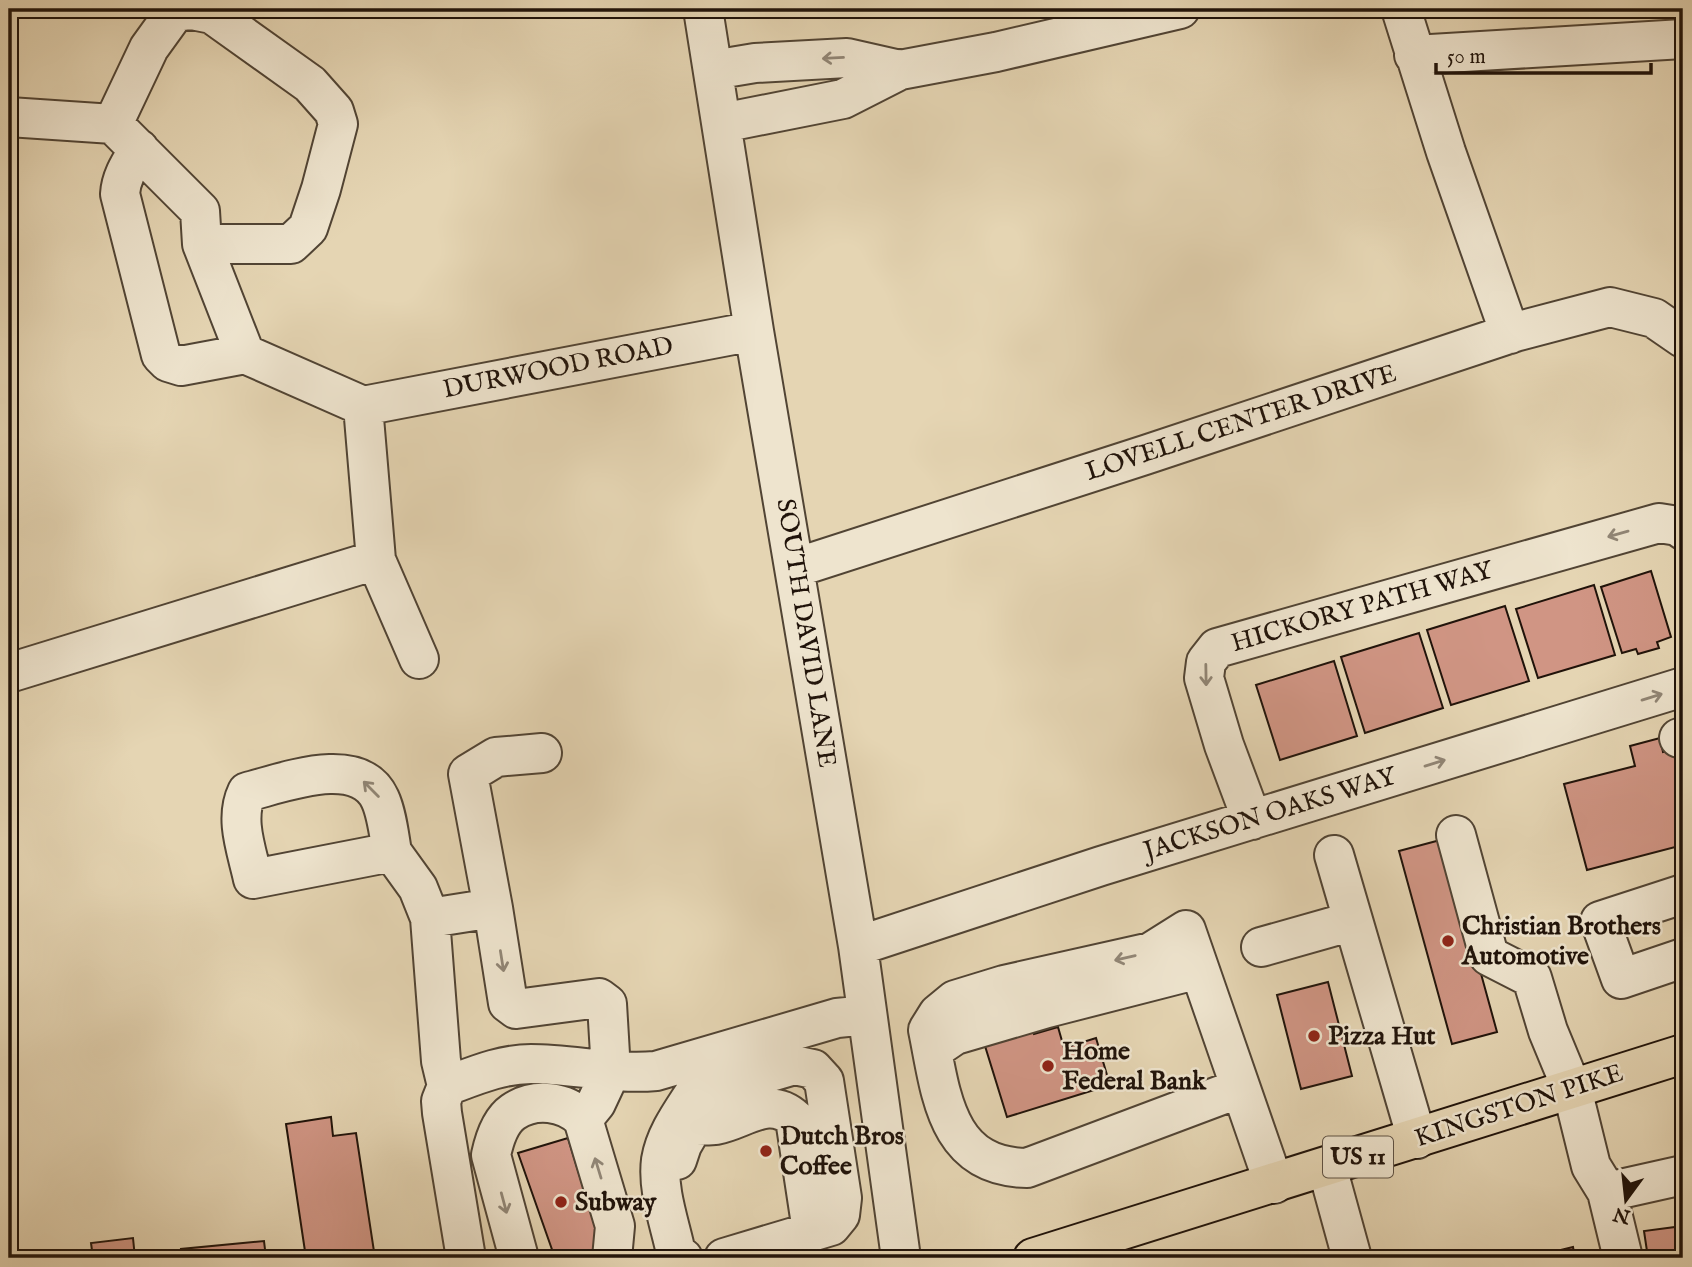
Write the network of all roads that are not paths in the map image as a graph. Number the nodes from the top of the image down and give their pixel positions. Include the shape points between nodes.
1 (703, 9) edge
2 (1180, 9) edge
3 (1401, 9) edge
4 (1683, 39) edge
5 (1415, 55) junction
6 (713, 70) junction
7 (900, 71) junction
8 (9, 117) edge
9 (722, 123) junction
10 (126, 137) junction
11 (202, 244) junction
12 (754, 331) junction
13 (1510, 334) junction
14 (1682, 334) edge
15 (245, 354) junction
16 (363, 406) junction
17 (1683, 530) edge
18 (376, 560) junction
19 (795, 568) junction
20 (419, 659) dead end
21 (9, 673) edge
22 (1683, 687) edge
23 (542, 753) dead end
24 (1252, 820) junction
25 (1456, 835) dead end
26 (392, 852) junction
27 (1334, 855) dead end
28 (1683, 894) edge
29 (493, 908) junction
30 (430, 918) junction
31 (1353, 921) junction
32 (858, 946) junction
33 (1261, 947) dead end
34 (1683, 958) edge
35 (1199, 969) junction
36 (867, 1015) junction
37 (933, 1050) junction
38 (1683, 1054) edge
39 (874, 1061) junction
40 (611, 1071) junction
41 (447, 1086) junction
42 (1240, 1088) junction
43 (939, 1089) junction
44 (1572, 1089) junction
45 (880, 1105) junction
46 (830, 1113) junction
47 (583, 1119) junction
48 (1417, 1139) junction
49 (1327, 1167) junction
50 (1683, 1175) edge
51 (1274, 1184) junction
52 (1607, 1192) junction
53 (821, 1229) junction
54 (466, 1258) edge
55 (519, 1258) edge
56 (612, 1258) edge
57 (683, 1258) edge
58 (692, 1258) edge
59 (724, 1258) edge
60 (901, 1258) edge
61 (1033, 1258) edge
62 (1352, 1258) edge
63 (1623, 1258) edge

1 - 6 street, SOUTH DAVID LANE
2 - 7 street
3 - 5 street
4 - 5 street
5 - 13 street
7 -> 6 street via 846,58
6 - 9 street, SOUTH DAVID LANE
7 - 9 street via 843,99
8 - 10 street
9 - 12 street, SOUTH DAVID LANE
10 - 11 street via 200,211
10 - 11 street via 149,48 175,12 212,14 310,84 334,111 338,124 308,228 291,244
10 - 15 street via 126,171 120,194 160,355 181,366
11 - 15 street
12 - 16 street, DURWOOD ROAD
12 - 19 street, SOUTH DAVID LANE
13 - 14 street, LOVELL CENTER DRIVE via 1610,307 1654,318
13 - 19 street, LOVELL CENTER DRIVE
15 - 16 street
16 - 18 street
17 -> 24 street, HICKORY PATH WAY via 1659,523 1217,648 1206,662 1204,678
18 - 20 street
18 - 21 street
19 - 32 street, SOUTH DAVID LANE
24 -> 22 street, JACKSON OAKS WAY
23 - 29 street via 496,757 468,774
24 - 32 street, JACKSON OAKS WAY
25 - 44 street via 1489,956 1532,978
26 -> 26 street via 381,801 362,780 329,772 247,792 241,804 253,879
26 - 30 street via 418,888
27 - 31 street
28 - 34 street via 1600,921 1621,979
29 - 30 street
29 -> 40 street via 508,1003 516,1009 599,998 607,1004
30 - 41 street
31 - 33 street
31 - 48 street
32 - 36 street, SOUTH DAVID LANE
35 - 37 street via 1065,1004 1055,1019 960,1048
35 -> 37 street via 1186,930 1151,952 955,999 928,1030
35 - 42 street
36 - 39 street, SOUTH DAVID LANE
36 - 40 street via 837,1018 656,1071
37 - 39 street
37 - 43 street
38 - 44 main road, KINGSTON PIKE / US 11
39 - 45 street, SOUTH DAVID LANE
40 - 41 street via 530,1064 498,1068
40 - 47 street
41 - 54 street via 442,1113
42 - 43 street via 1027,1168 992,1163 973,1151 952,1125
42 - 51 street
43 - 45 street
44 - 48 main road, KINGSTON PIKE / US 11
44 - 52 street via 1591,1166
45 - 46 street
45 - 60 street, SOUTH DAVID LANE
46 - 53 street via 842,1198 840,1215
46 - 57 street via 824,1081 814,1069 794,1065 693,1095 671,1130 661,1160 661,1184 676,1253
47 -> 55 street via 572,1108 542,1101 512,1113 494,1138 491,1155
56 -> 47 street via 615,1226
48 - 49 main road, KINGSTON PIKE / US 11
49 - 51 main road, KINGSTON PIKE / US 11
49 - 62 street
50 - 52 street
51 - 61 main road, KINGSTON PIKE / US 11
52 - 63 street
53 - 58 street via 796,1119 785,1110 768,1108 715,1125 693,1126 682,1145 674,1180
53 - 59 street

